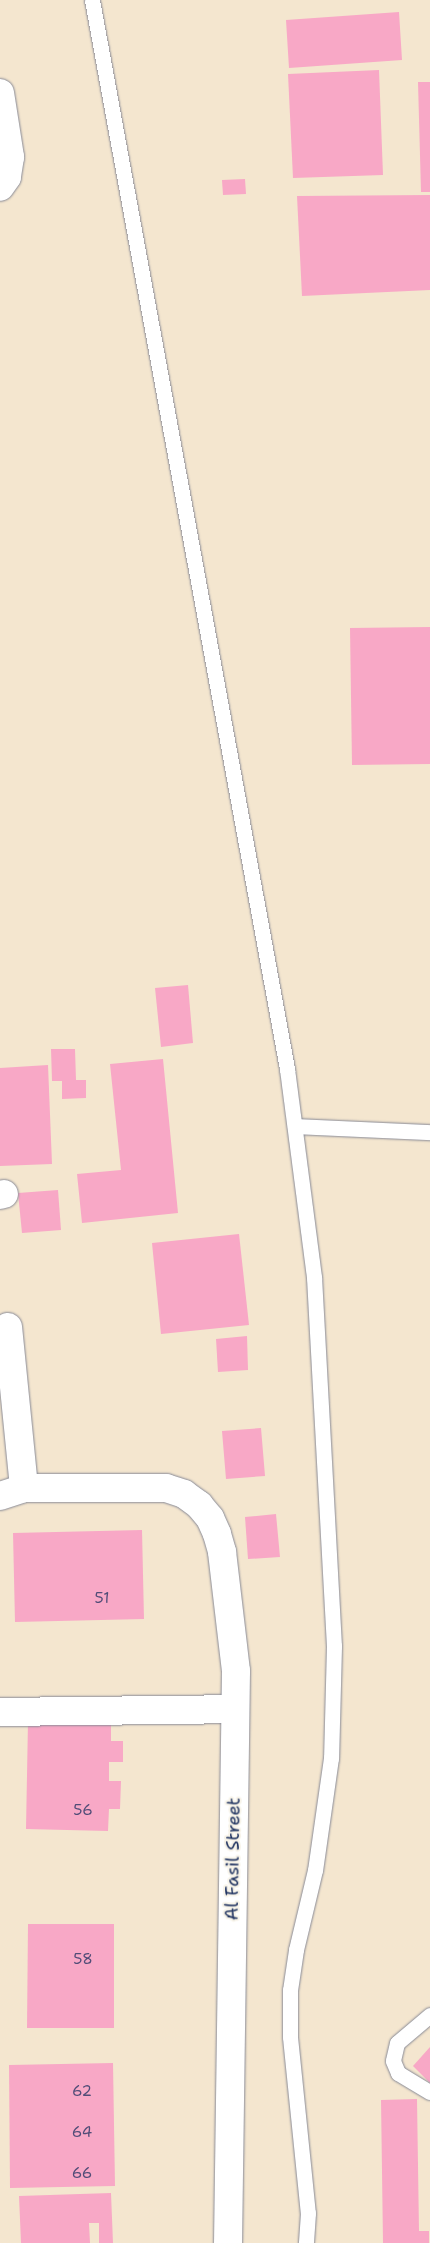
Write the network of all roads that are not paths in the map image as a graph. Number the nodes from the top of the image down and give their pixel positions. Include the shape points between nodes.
1 (92, 0) edge
2 (0, 94) edge
3 (0, 187) edge
4 (296, 1126) junction
5 (430, 1132) edge
6 (8, 1327) dead end
7 (12, 1492) edge
8 (235, 1710) junction
9 (0, 1712) edge
10 (430, 2015) edge
11 (430, 2092) edge
12 (228, 2243) edge
13 (306, 2243) edge

1 - 4 lane
2 - 3 street via 10,157 7,177
4 - 5 lane
4 - 13 lane via 314,1277 334,1646 331,1758 315,1870 290,1990 290,2037 308,2213
6 - 7 street
7 - 8 street, Al Fasil Street via 166,1488 184,1494 199,1505 210,1518 222,1552 233,1639
8 - 9 street
8 - 12 street, Al Fasil Street
10 - 11 lane via 397,2043 393,2061 398,2072

